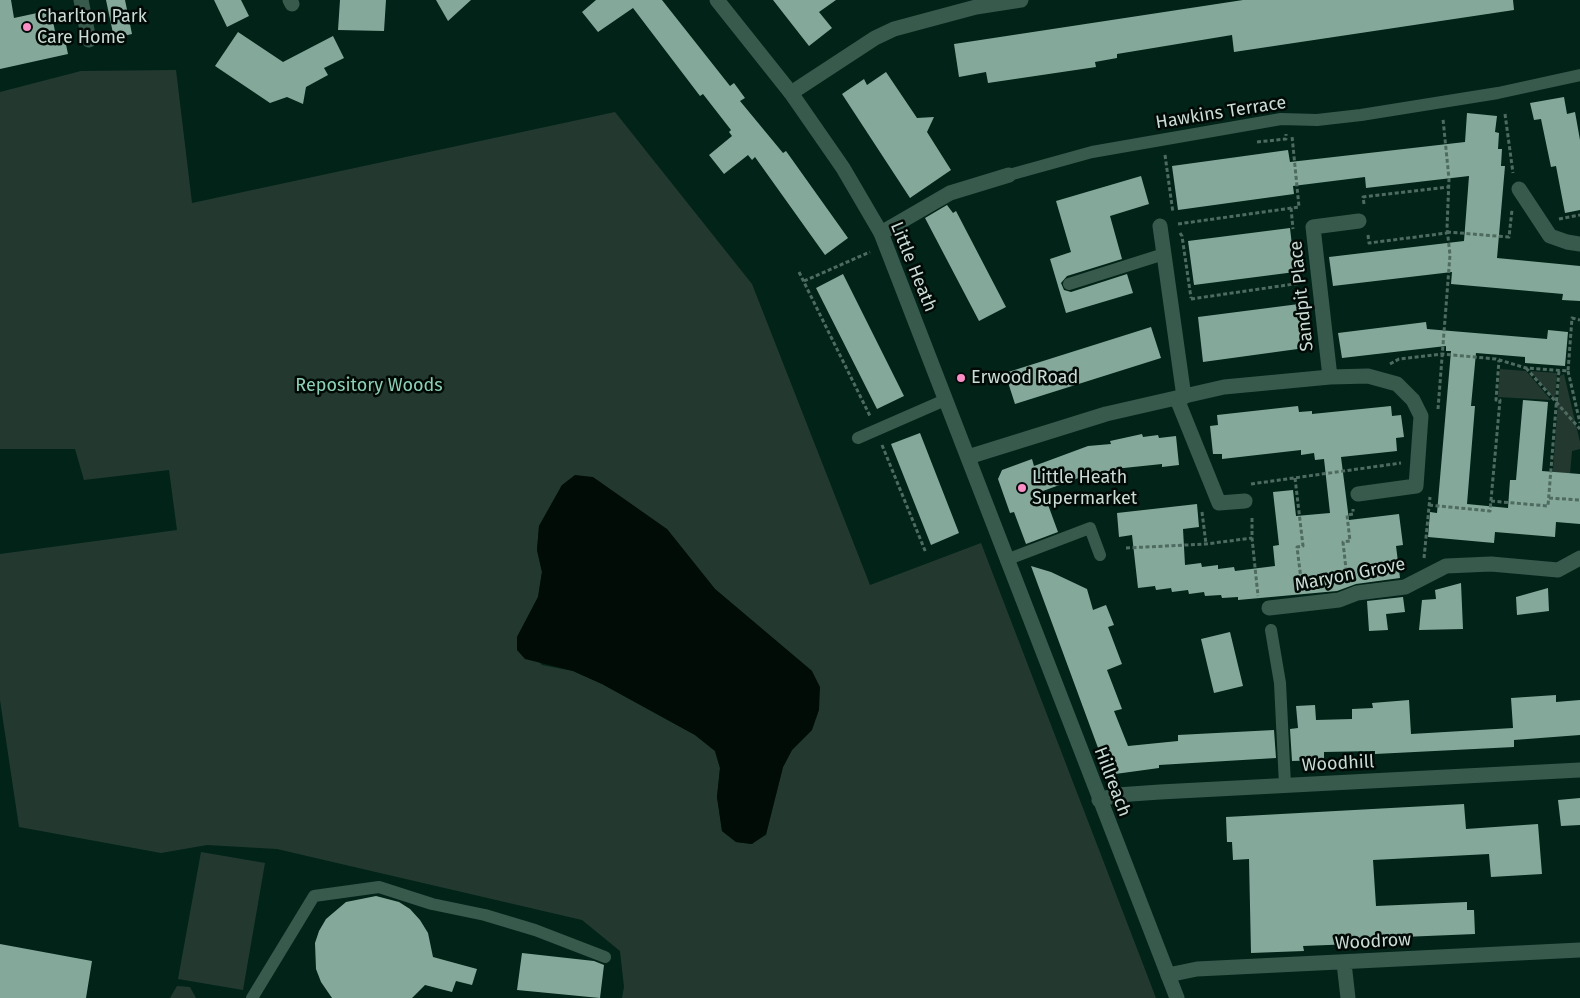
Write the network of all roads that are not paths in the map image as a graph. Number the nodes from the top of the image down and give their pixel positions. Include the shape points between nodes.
1 (81, 0) edge
2 (717, 0) edge
3 (1021, 0) edge
4 (89, 40) dead end
5 (1580, 75) edge
6 (790, 93) junction
7 (1008, 175) joint
8 (1518, 189) road end
9 (1363, 220) road end
10 (1167, 225) road end
11 (880, 233) junction
12 (1580, 244) edge
13 (1164, 254) junction
14 (1069, 284) dead end
15 (1330, 377) junction
16 (1181, 398) junction
17 (945, 400) junction
18 (858, 438) dead end
19 (968, 457) junction
20 (1355, 500) road end
21 (1248, 505) road end
22 (1100, 555) dead end
23 (1580, 558) edge
24 (1006, 560) junction
25 (1014, 580) joint
26 (1264, 604) road end
27 (1270, 630) dead end
28 (1580, 770) edge
29 (1285, 786) junction
30 (1099, 800) junction
31 (1580, 950) edge
32 (605, 957) dead end
33 (1344, 963) junction
34 (1168, 975) junction
35 (252, 998) edge
36 (1177, 998) edge
37 (1348, 998) edge

1 - 4 street
2 - 6 street, Little Heath
3 - 6 street via 976,7 894,28
5 - 7 lane, Hawkins Terrace via 1441,102 1317,120 1281,119 1092,152
6 - 11 street, Little Heath via 843,168
7 - 11 street, Hawkins Terrace via 950,193
8 - 12 street via 1550,236
9 - 15 street, Sandpit Place via 1313,227
10 - 13 street
11 - 17 street, Little Heath
13 - 14 lane
13 - 16 street
15 - 16 street via 1224,387
15 - 20 street via 1368,376 1397,384 1413,400 1421,416 1416,486
16 - 19 street via 1106,414
16 - 21 street via 1219,504
17 - 18 lane
17 - 19 street, Little Heath
19 - 24 street, Little Heath
22 - 24 lane via 1090,528
23 - 26 street, Maryon Grove via 1558,570 1491,564 1446,566 1405,587 1304,604
24 - 25 street, Little Heath
25 - 30 street, Hillreach
27 - 29 lane via 1280,683
28 - 29 street, Woodhill
29 - 30 street, Woodhill via 1117,794
30 - 34 street, Hillreach
31 - 33 street, Woodrow
32 - 35 lane via 534,930 379,887 314,896
33 - 34 street, Woodrow via 1197,969
33 - 37 street
34 - 36 street, Hillreach

